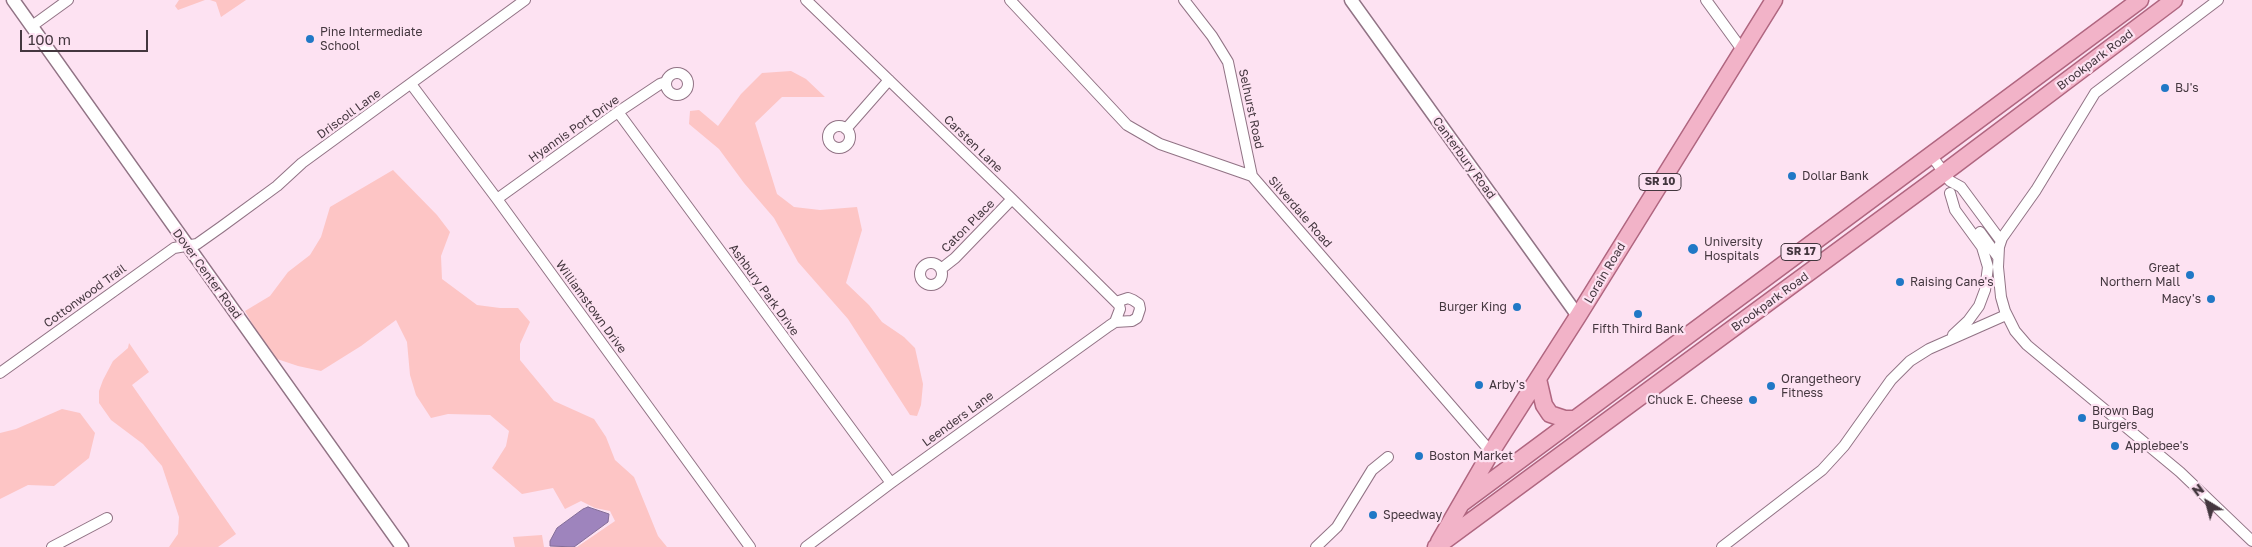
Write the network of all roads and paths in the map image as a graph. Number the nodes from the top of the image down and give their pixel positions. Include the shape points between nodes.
1 (13, 0) edge
2 (68, 0) edge
3 (525, 0) edge
4 (806, 0) edge
5 (1010, 0) edge
6 (1184, 0) edge
7 (1350, 0) edge
8 (1706, 0) edge
9 (1774, 0) edge
10 (2140, 0) edge
11 (2174, 0) edge
12 (2218, 0) edge
13 (32, 26) junction
14 (1742, 51) junction
15 (889, 80) junction
16 (666, 82) dead end
17 (411, 84) junction
18 (618, 112) junction
19 (846, 129) dead end
20 (1931, 155) junction
21 (1252, 176) junction
22 (1947, 177) junction
23 (1950, 193) junction
24 (497, 199) junction
25 (1012, 199) junction
26 (2000, 241) junction
27 (186, 246) junction
28 (1998, 257) junction
29 (941, 269) dead end
30 (1118, 306) junction
31 (2006, 315) junction
32 (1578, 316) junction
33 (1115, 322) junction
34 (1948, 340) junction
35 (0, 373) edge
36 (1538, 378) junction
37 (1575, 419) junction
38 (1491, 452) junction
39 (1388, 457) dead end
40 (891, 483) junction
41 (1462, 503) junction
42 (107, 518) dead end
43 (2252, 541) edge
44 (399, 546) edge
45 (52, 547) edge
46 (750, 547) edge
47 (806, 547) edge
48 (1316, 547) edge
49 (1436, 547) edge
50 (1722, 547) edge

1 - 13 street, Dover Center Road
2 - 13 street
3 - 17 street, Driscoll Lane
4 - 15 street, Carsten Lane
5 - 21 street, Silverdale Road via 1128,125 1160,144
6 - 21 street, Selhurst Road via 1228,62
7 - 32 street, Canterbury Road
8 - 14 street
9 - 14 main road, Lorain Road / SR 10
10 - 20 main road, Brookpark Road / SR 17
11 - 22 main road, Brookpark Road / SR 17
12 - 26 street via 2095,93 2036,190
13 - 27 street, Dover Center Road
14 - 32 main road, Lorain Road / SR 10
15 - 19 street
15 - 25 street, Carsten Lane
16 - 18 street, Hyannis Port Drive
17 - 24 street, Williamstown Drive
17 - 27 street, Driscoll Lane via 302,163 221,228 196,244
18 - 24 street, Hyannis Port Drive
18 - 40 street, Ashbury Park Drive
20 - 22 street
20 - 37 main road, Brookpark Road / SR 17
21 - 38 street, Silverdale Road
22 - 23 street
22 - 26 street via 1961,187
22 - 49 main road, Brookpark Road / SR 17
23 - 28 street
23 - 34 street via 1955,210 1984,252 1988,267 1986,286 1974,313
24 - 46 street, Williamstown Drive
25 - 29 street, Caton Place
25 - 30 street, Carsten Lane
26 - 28 street
27 - 35 street, Cottonwood Trail via 174,248
27 - 44 street, Dover Center Road
28 - 31 street via 2000,293
30 - 33 street
30 - 33 street via 1128,298 1139,304 1140,310 1132,321
31 - 34 street
31 - 43 street via 2027,345 2180,472
32 - 36 main road, Lorain Road / SR 10
33 - 40 street, Leenders Lane
34 - 50 street via 1915,358 1894,376 1844,446 1816,476
36 - 37 main road via 1544,405 1550,414
36 - 38 main road, Lorain Road / SR 10
37 - 41 main road, Brookpark Road / SR 17
38 - 41 main road, Lorain Road / SR 10
39 - 48 street via 1372,470 1350,509 1331,535
40 - 47 street, Leenders Lane
41 - 49 main road, Lorain Road / SR 10
42 - 45 street

